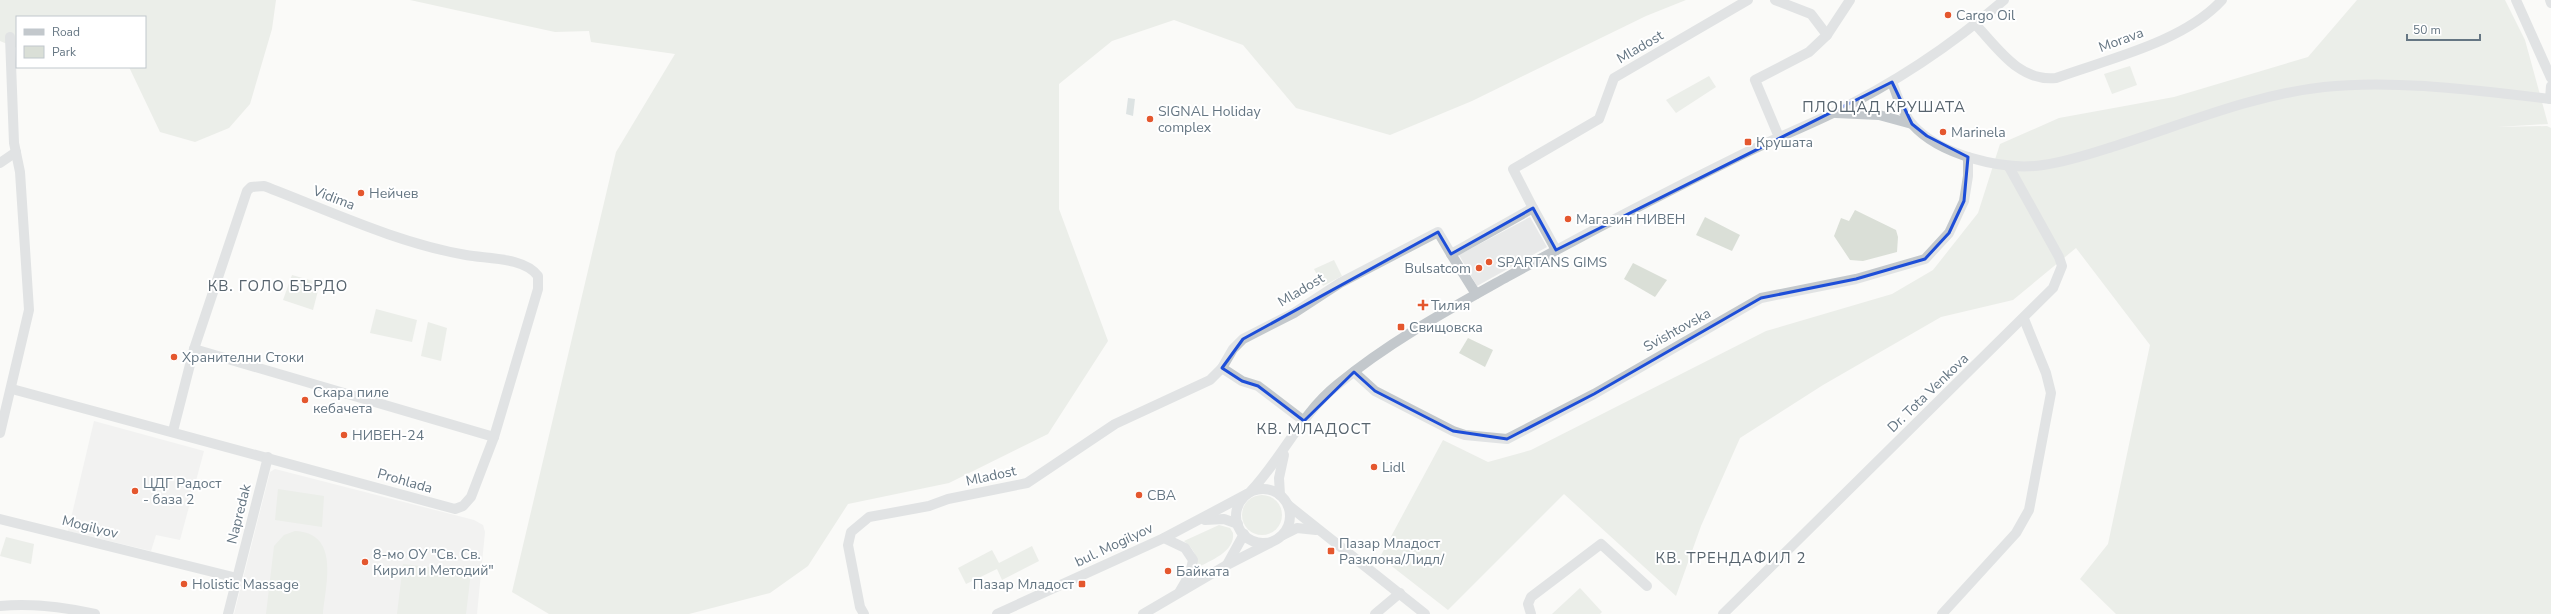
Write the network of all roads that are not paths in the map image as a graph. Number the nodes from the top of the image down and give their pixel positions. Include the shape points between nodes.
1 (1748, 0) edge
2 (1775, 0) edge
3 (1850, 0) edge
4 (2004, 0) edge
5 (2222, 0) edge
6 (2516, 0) edge
7 (2550, 0) edge
8 (2551, 4) edge
9 (1975, 24) junction
10 (1827, 36) junction
11 (10, 37) dead end
12 (2551, 78) edge
13 (1892, 82) junction
14 (2551, 86) edge
15 (2550, 99) edge
16 (1834, 113) junction
17 (1912, 124) junction
18 (1779, 137) junction
19 (16, 152) junction
20 (1968, 157) junction
21 (0, 162) edge
22 (2008, 167) junction
23 (1533, 208) junction
24 (1556, 250) junction
25 (1451, 254) junction
26 (1476, 294) junction
27 (2024, 319) junction
28 (194, 350) junction
29 (1222, 368) junction
30 (1354, 372) junction
31 (12, 389) junction
32 (1304, 421) junction
33 (173, 431) junction
34 (0, 433) edge
35 (494, 437) junction
36 (1285, 449) junction
37 (268, 457) junction
38 (1249, 493) junction
39 (1280, 495) junction
40 (1288, 505) junction
41 (0, 519) edge
42 (1199, 521) junction
43 (1238, 524) junction
44 (1318, 531) junction
45 (1244, 534) junction
46 (1164, 538) junction
47 (1278, 538) junction
48 (1225, 566) junction
49 (237, 578) junction
50 (1647, 586) dead end
51 (1400, 593) junction
52 (1178, 594) junction
53 (0, 606) edge
54 (1530, 609) edge
55 (1730, 612) edge
56 (95, 614) edge
57 (228, 614) edge
58 (864, 614) edge
59 (997, 614) edge
60 (1143, 614) edge
61 (1375, 614) edge
62 (1425, 614) edge
63 (1942, 614) edge

1 - 23 street, Mladost via 1614,78 1599,119 1513,169
2 - 10 street via 1811,14
3 - 10 street
4 - 9 street
5 - 9 street, Morava via 2203,18 2177,34 2063,75 2039,78 2020,70
6 - 12 street
7 - 8 street
9 - 13 street
10 - 18 street via 1809,52 1755,80
11 - 19 street
13 - 16 street
13 - 17 street
14 - 15 street
15 - 22 street via 2383,86 2325,87 2282,93 2236,106 2079,157 2043,165
16 - 17 street via 1868,113
16 - 18 street
17 - 20 street via 1927,136
18 - 24 street
19 - 21 street
19 - 31 street via 26,242 29,310
20 - 22 street
20 - 30 street, Svishtovska via 1964,201 1949,233 1925,259 1856,279 1761,298 1594,394 1507,439 1465,435 1453,431 1375,391
22 - 27 street, Dr. Tota Venkova via 2062,266 2053,288
23 - 24 street
23 - 25 street
24 - 26 street
25 - 26 street
25 - 29 street, Mladost via 1438,232 1340,283 1294,312 1242,339
26 - 30 street via 1425,324
27 - 55 street, Dr. Tota Venkova
27 - 63 street via 2046,373 2051,393 2029,510 2016,533
28 - 33 street, Vidima
28 - 35 street
28 - 35 street, Vidima via 247,191 251,187 264,186 383,232 455,253 525,265 534,271 538,276 538,289
29 - 32 street via 1242,381 1258,386
29 - 58 street, Mladost via 1210,380 1115,424 1027,482 948,499 929,506 868,517 859,523 851,532 848,545 860,607
30 - 32 street via 1335,387
31 - 33 street, Prohlada
31 - 34 street
32 - 36 street
33 - 37 street, Prohlada
35 - 37 street, Prohlada via 472,497 463,506 455,509
36 - 38 street
36 - 39 street via 1279,478
37 - 49 street, Napredak
38 - 39 street via 1268,489
38 - 42 street, bul. Mogilyov
38 - 43 street via 1238,508
39 - 40 street
40 - 44 street
40 - 47 street via 1290,521
41 - 49 street, Mogilyov
42 - 43 street, bul. Mogilyov via 1217,518
42 - 46 street, bul. Mogilyov
43 - 45 street
44 - 47 street via 1297,528
44 - 51 street
45 - 47 street via 1261,542
45 - 48 street
46 - 52 street via 1185,548 1193,560 1190,574
46 - 59 street, bul. Mogilyov
47 - 48 street
48 - 52 street
49 - 57 street, Napredak
50 - 54 street via 1601,544 1531,597
51 - 61 street
51 - 62 street
52 - 60 street
53 - 56 street via 28,604 69,608

